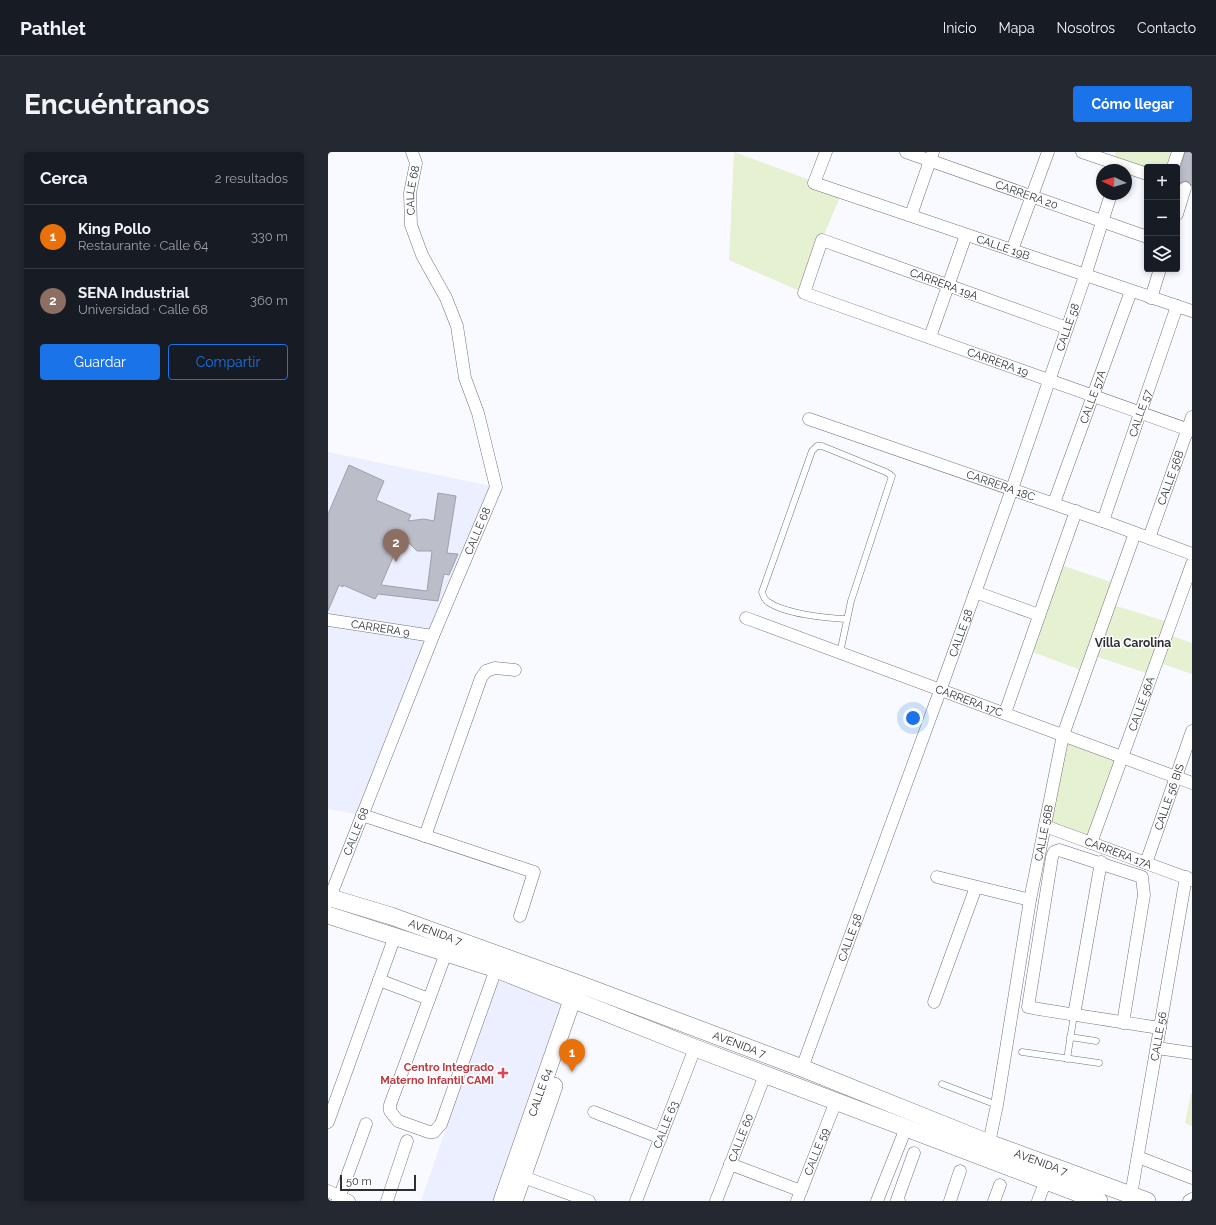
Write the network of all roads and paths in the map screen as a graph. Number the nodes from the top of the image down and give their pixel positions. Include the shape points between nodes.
1 (412, 152) edge
2 (826, 152) edge
3 (906, 152) edge
4 (1048, 152) edge
5 (1082, 152) edge
6 (1178, 152) edge
7 (931, 156) edge
8 (1117, 162) edge
9 (1173, 164) edge
10 (1144, 173) edge
11 (1185, 187) edge
12 (1033, 196) junction
13 (1109, 200) edge
14 (1180, 204) edge
15 (911, 216) junction
16 (1101, 221) junction
17 (966, 235) junction
18 (1144, 236) edge
19 (1012, 250) junction
20 (1159, 272) edge
21 (1085, 276) junction
22 (948, 284) junction
23 (1132, 291) junction
24 (804, 293) joint
25 (1151, 298) junction
26 (1177, 306) junction
27 (1192, 311) edge
28 (1067, 328) junction
29 (930, 337) junction
30 (1049, 380) junction
31 (1094, 396) junction
32 (1139, 413) junction
33 (1192, 417) edge
34 (809, 419) dead end
35 (1190, 430) edge
36 (1012, 489) junction
37 (1054, 504) junction
38 (1076, 511) junction
39 (1103, 521) junction
40 (1135, 533) junction
41 (1149, 538) junction
42 (1192, 554) edge
43 (1192, 564) edge
44 (975, 592) junction
45 (1040, 615) junction
46 (746, 618) dead end
47 (846, 619) junction
48 (328, 620) edge
49 (433, 636) junction
50 (840, 653) junction
51 (514, 670) dead end
52 (940, 691) junction
53 (1005, 713) junction
54 (1192, 731) edge
55 (1063, 735) junction
56 (1122, 758) junction
57 (1176, 777) junction
58 (1192, 783) edge
59 (362, 815) junction
60 (1045, 826) junction
61 (425, 836) junction
62 (1091, 843) junction
63 (1101, 862) junction
64 (1146, 863) junction
65 (936, 877) dead end
66 (1189, 878) edge
67 (976, 887) junction
68 (328, 899) edge
69 (1030, 900) junction
70 (328, 915) edge
71 (520, 916) dead end
72 (395, 936) junction
73 (446, 953) junction
74 (496, 969) junction
75 (379, 980) junction
76 (584, 986) junction
77 (429, 999) junction
78 (578, 1002) junction
79 (934, 1002) dead end
80 (1074, 1015) junction
81 (1123, 1023) junction
82 (1160, 1028) junction
83 (1070, 1037) junction
84 (1096, 1041) dead end
85 (695, 1048) junction
86 (1157, 1048) junction
87 (1022, 1052) dead end
88 (1192, 1053) edge
89 (1067, 1059) junction
90 (1099, 1063) dead end
91 (802, 1068) junction
92 (765, 1075) junction
93 (942, 1084) dead end
94 (836, 1101) junction
95 (997, 1105) junction
96 (594, 1112) dead end
97 (328, 1122) edge
98 (366, 1124) dead end
99 (906, 1128) junction
100 (661, 1138) junction
101 (407, 1141) dead end
102 (989, 1143) junction
103 (914, 1153) dead end
104 (1138, 1157) junction
105 (730, 1164) junction
106 (960, 1171) dead end
107 (517, 1174) junction
108 (1192, 1178) edge
109 (1046, 1180) junction
110 (1000, 1185) dead end
111 (328, 1191) edge
112 (799, 1196) edge
113 (1139, 1198) edge
114 (1192, 1199) edge
115 (342, 1200) edge
116 (387, 1201) edge
117 (502, 1201) edge
118 (514, 1201) edge
119 (589, 1201) edge
120 (636, 1201) edge
121 (716, 1201) edge
122 (877, 1201) edge
123 (899, 1201) edge
124 (950, 1201) edge
125 (994, 1201) edge
126 (1038, 1201) edge
127 (1099, 1201) edge
128 (1189, 1201) edge

1 - 49 street, CALLE 68 via 416,162 410,193 410,225 457,326 465,378 478,413 496,487
2 - 15 street, CALLE 19B via 814,183
3 - 7 street, CARRERA 20
4 - 12 street
5 - 8 street
6 - 9 street
7 - 12 street, CARRERA 20
7 - 15 street
8 - 10 street
11 - 14 street
12 - 16 street, CARRERA 20
12 - 19 street
13 - 16 street, CALLE 58
15 - 17 street, CALLE 19B
16 - 18 street, CARRERA 20
16 - 21 street, CALLE 58
17 - 19 street, CALLE 19B
17 - 22 street
19 - 21 street, CALLE 19B
20 - 25 street
21 - 23 street, CALLE 19B
21 - 28 street, CALLE 58
22 - 24 street, CARRERA 19A via 822,240
22 - 28 street, CARRERA 19A
22 - 29 street
23 - 25 street, CALLE 19B
23 - 31 street, CALLE 57A
24 - 29 street, CARRERA 19
25 - 26 street, CALLE 19B
26 - 27 street, CALLE 19B
26 - 32 street, CALLE 57
28 - 30 street, CALLE 58
29 - 30 street, CARRERA 19
30 - 31 street, CARRERA 19
30 - 36 street, CALLE 58
31 - 32 street, CARRERA 19
31 - 37 street, CALLE 57A
32 - 35 street, CARRERA 19
32 - 39 street, CALLE 57
33 - 35 street, CALLE 56B
34 - 36 street, CARRERA 18C
35 - 41 street, CALLE 56B
36 - 37 street, CARRERA 18C
36 - 44 street, CALLE 58
37 - 38 street, CARRERA 18C
38 - 39 street, CARRERA 18C
38 - 45 street
39 - 40 street, CARRERA 18C
40 - 41 street, CARRERA 18C
40 - 55 street, CALLE 56B
41 - 42 street, CARRERA 18C
43 - 56 street, CALLE 56A
44 - 45 street
44 - 52 street, CALLE 58
45 - 53 street
46 - 50 street, CARRERA 17C
47 - 47 lane via 800,613 768,602 762,592 812,450 817,446 892,476
47 - 50 lane
48 - 49 street, CARRERA 9
49 - 59 street, CALLE 68
50 - 52 street, CARRERA 17C
51 - 61 street via 495,668 486,671 481,678
52 - 53 street, CARRERA 17C
52 - 91 street, CALLE 58
53 - 55 street, CARRERA 17C
54 - 57 street, CALLE 56 BIS
55 - 56 street, CARRERA 17C
55 - 60 street, CALLE 56B
56 - 57 street, CARRERA 17C
56 - 62 street, CALLE 56A
57 - 58 street, CARRERA 17C
57 - 64 street, CALLE 56 BIS
59 - 61 street
59 - 68 street, CALLE 68
60 - 62 street, CARRERA 17A
60 - 69 street, CALLE 56B
61 - 71 street via 534,872
62 - 64 street, CARRERA 17A
63 - 80 street
63 - 80 street via 1059,850 1054,852 1052,857 1028,1007
63 - 81 street via 1138,874 1142,877 1144,886
64 - 66 street, CARRERA 17A
65 - 67 street
66 - 82 street, CALLE 56
67 - 69 street
67 - 79 street
68 - 76 main road, AVENIDA 7 via 391,916
69 - 95 street, CALLE 56B
70 - 72 main road, AVENIDA 7
72 - 73 main road, AVENIDA 7
72 - 75 street
73 - 74 main road, AVENIDA 7
73 - 77 street
74 - 77 street via 441,1124 434,1132 398,1121 390,1111
74 - 78 main road, AVENIDA 7
75 - 77 street
75 - 97 street
76 - 78 main road, CALLE 64
76 - 91 main road, AVENIDA 7
78 - 85 main road, AVENIDA 7
78 - 107 main road, CALLE 64
80 - 81 street
80 - 83 lane
81 - 82 street
82 - 86 street, CALLE 56
83 - 84 lane
83 - 89 lane
85 - 92 main road, AVENIDA 7
85 - 100 street, CALLE 63
86 - 88 street
86 - 104 street, CALLE 56
87 - 89 lane
89 - 90 lane
91 - 102 main road, AVENIDA 7
92 - 94 main road, AVENIDA 7
92 - 105 street, CALLE 60
93 - 95 lane
94 - 99 main road, AVENIDA 7
94 - 112 street, CALLE 59
95 - 102 street, CALLE 56B
96 - 100 street
98 - 115 street
99 - 109 main road, AVENIDA 7
99 - 122 street
100 - 120 street, CALLE 63
101 - 116 street
102 - 113 main road, AVENIDA 7
103 - 123 street via 897,1200
104 - 108 street
104 - 113 street, CALLE 56
105 - 112 street
105 - 121 street, CALLE 60
106 - 124 street
107 - 117 main road, CALLE 64
107 - 118 main road, CALLE 64
107 - 119 street
109 - 126 street
109 - 127 main road, AVENIDA 7
110 - 125 street
111 - 115 street
114 - 128 street

